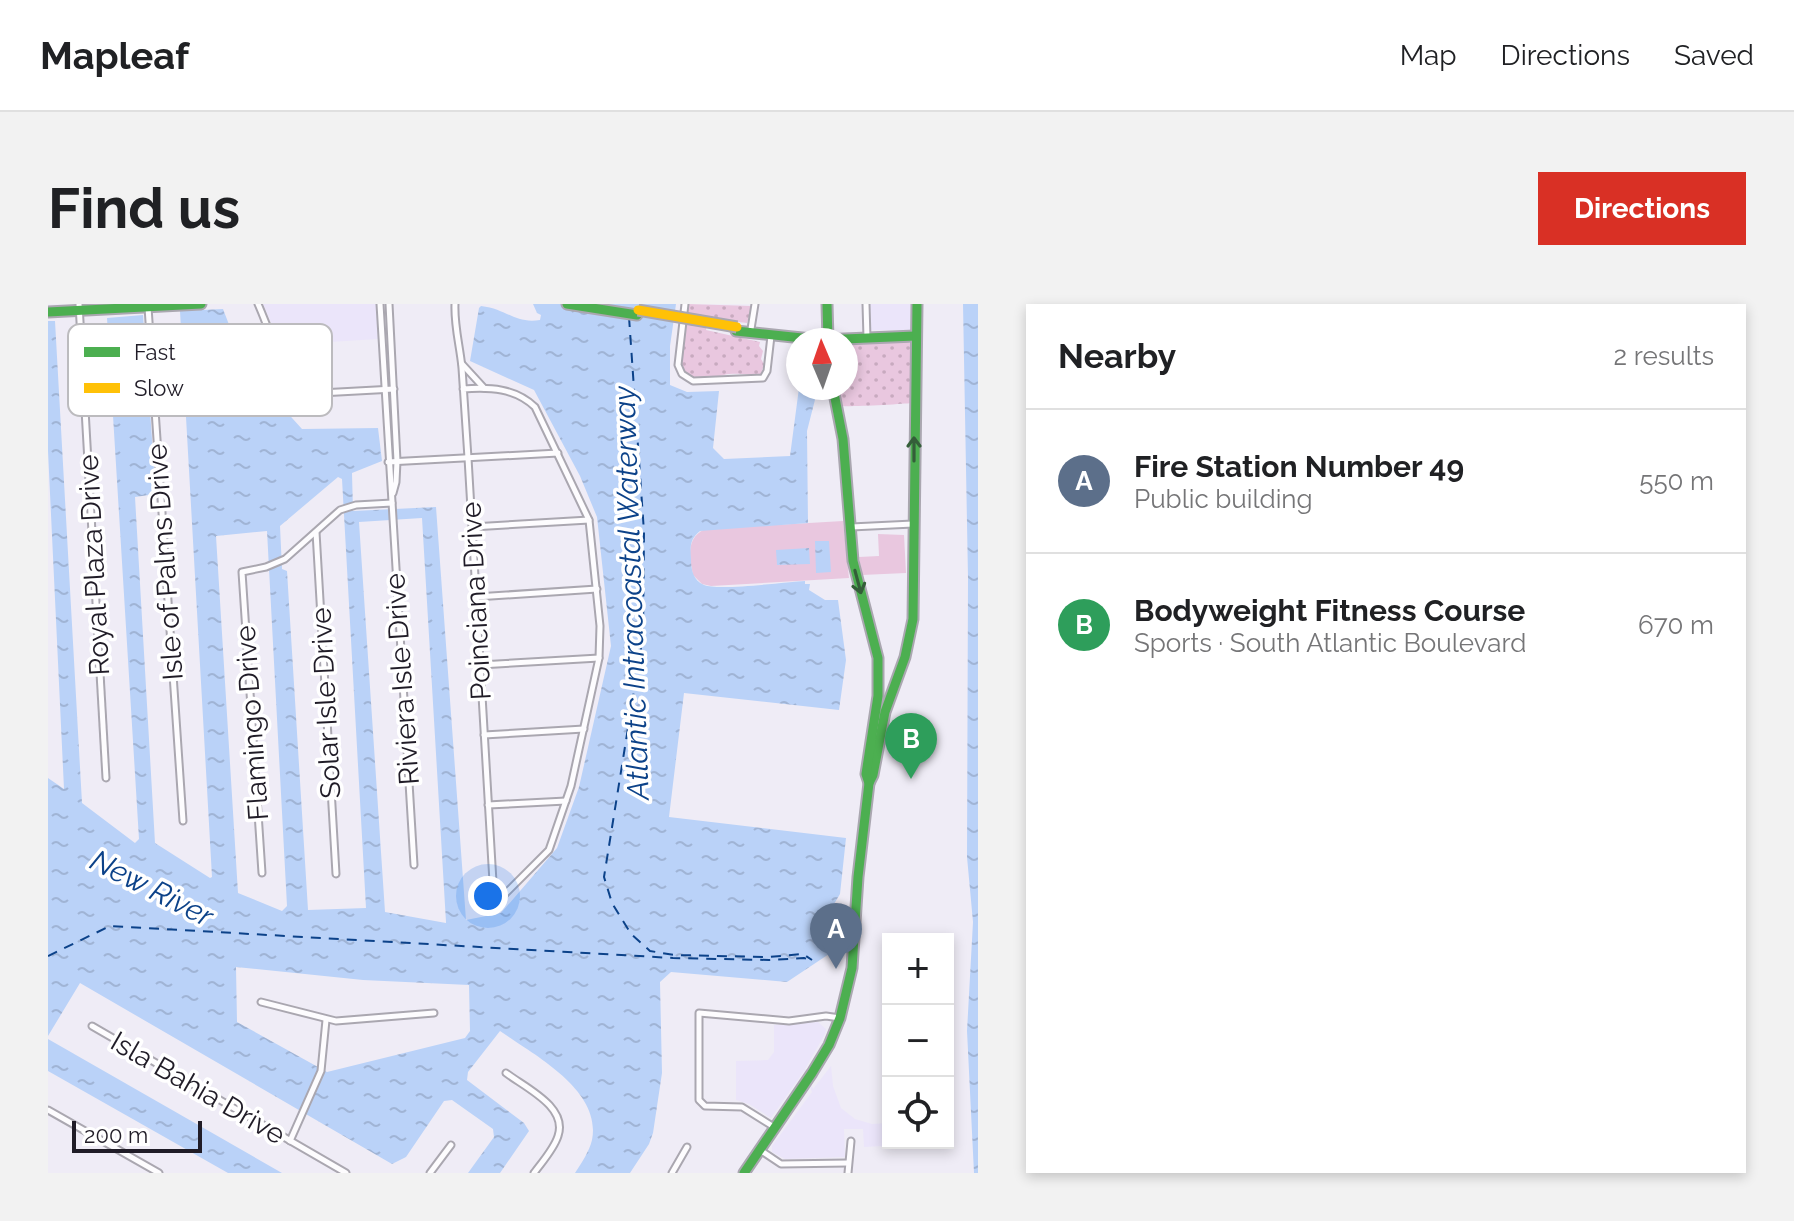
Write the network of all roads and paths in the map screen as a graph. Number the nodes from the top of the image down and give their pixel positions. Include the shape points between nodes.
1 (201, 304) edge
2 (258, 304) edge
3 (380, 304) edge
4 (455, 304) edge
5 (567, 304) edge
6 (599, 304) edge
7 (685, 304) edge
8 (755, 304) edge
9 (827, 304) edge
10 (866, 304) edge
11 (917, 304) edge
12 (148, 305) edge
13 (120, 306) edge
14 (79, 307) edge
15 (389, 307) edge
16 (48, 312) edge
17 (267, 324) edge
18 (828, 328) edge
19 (736, 329) junction
20 (751, 329) junction
21 (768, 334) junction
22 (786, 336) edge
23 (915, 336) junction
24 (858, 338) edge
25 (867, 338) junction
26 (461, 363) junction
27 (484, 388) junction
28 (395, 389) junction
29 (463, 389) junction
30 (384, 390) junction
31 (332, 392) edge
32 (835, 400) edge
33 (85, 416) edge
34 (156, 416) edge
35 (558, 453) junction
36 (468, 458) junction
37 (397, 461) junction
38 (388, 462) junction
39 (392, 494) junction
40 (392, 505) junction
41 (589, 520) junction
42 (914, 524) junction
43 (472, 527) junction
44 (849, 527) junction
45 (316, 531) junction
46 (597, 589) junction
47 (476, 597) junction
48 (599, 658) junction
49 (879, 661) junction
50 (903, 663) junction
51 (480, 665) junction
52 (897, 677) junction
53 (584, 729) junction
54 (484, 735) junction
55 (106, 778) dead end
56 (869, 783) junction
57 (566, 801) junction
58 (488, 805) junction
59 (183, 821) dead end
60 (414, 865) dead end
61 (262, 873) dead end
62 (336, 874) dead end
63 (261, 1002) dead end
64 (434, 1013) dead end
65 (840, 1018) junction
66 (326, 1020) junction
67 (92, 1026) dead end
68 (506, 1073) dead end
69 (48, 1110) edge
70 (775, 1127) junction
71 (290, 1141) junction
72 (851, 1141) dead end
73 (451, 1145) dead end
74 (687, 1147) dead end
75 (760, 1150) junction
76 (848, 1163) junction
77 (159, 1173) edge
78 (346, 1173) edge
79 (430, 1173) edge
80 (534, 1173) edge
81 (672, 1173) edge
82 (744, 1173) edge
83 (848, 1173) edge

1 - 12 main road
2 - 17 street
3 - 30 street, Riviera Isle Drive
4 - 26 street, Poinciana Drive
5 - 19 main road, bridge
6 - 19 main road, bridge
7 - 21 street via 678,362 690,380 761,379 767,371
8 - 20 street
9 - 18 main road
10 - 25 street
11 - 23 main road
12 - 13 main road
13 - 14 main road
14 - 16 main road
15 - 28 street, Riviera Isle Drive
19 - 20 main road
19 - 21 main road
20 - 21 main road
21 - 22 main road
23 - 25 main road
42 -> 23 main road
24 - 25 main road
26 - 27 street
26 - 29 street, Poinciana Drive
27 - 29 street
27 - 35 street via 525,397
28 - 30 street
28 - 37 street, Riviera Isle Drive
29 - 36 street, Poinciana Drive
30 - 31 street
30 - 38 street, Riviera Isle Drive
32 - 44 main road
33 - 55 street, Royal Plaza Drive
34 - 59 street, Isle of Palms Drive
35 - 36 street
35 - 41 street
36 - 37 street
36 - 43 street, Poinciana Drive
37 - 38 street
37 - 39 street, Riviera Isle Drive
38 - 39 street, Riviera Isle Drive
39 - 40 street, Riviera Isle Drive
40 - 45 street via 340,510
40 - 60 street, Riviera Isle Drive
41 - 43 street
41 - 46 street
42 - 44 street
42 - 50 main road via 913,613
43 - 47 street, Poinciana Drive
44 -> 49 main road via 854,568
45 - 61 street, Flamingo Drive via 285,559 242,572
45 - 62 street, Solar Isle Drive
46 - 47 street
46 - 48 street
47 - 51 street, Poinciana Drive
48 - 51 street
48 - 53 street
49 - 50 main road via 892,669
49 - 52 main road
49 - 56 main road
50 - 52 main road
51 - 54 street, Poinciana Drive
52 - 56 main road
53 - 54 street
53 - 57 street
54 - 58 street, Poinciana Drive
56 - 65 main road via 852,968
57 - 58 street
57 - 58 street, Poinciana Drive via 549,850 500,899 494,899
63 - 66 street
64 - 66 street
65 - 70 main road via 822,1057
65 - 70 street via 789,1021 699,1013 699,1100 705,1106 742,1107
66 - 71 street via 323,1060
67 - 71 street, Isla Bahia Drive
68 - 80 street via 558,1115 558,1139
69 - 77 street
70 - 75 main road
71 - 78 street, Isla Bahia Drive
72 - 76 street
73 - 79 street
74 - 81 street
75 - 76 street via 781,1164
75 - 82 main road
76 - 83 street

